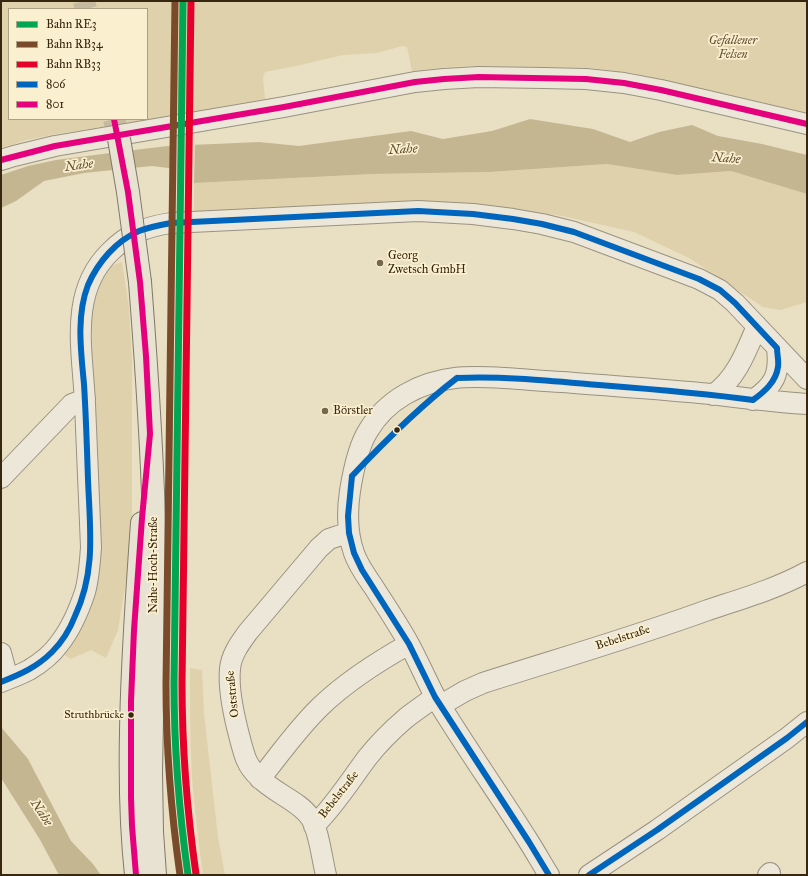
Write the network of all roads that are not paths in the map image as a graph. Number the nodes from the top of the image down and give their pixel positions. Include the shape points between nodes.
1 (807, 124) edge
2 (118, 139) tunnel mouth
3 (1, 160) edge
4 (757, 326) junction
5 (777, 348) junction
6 (807, 379) edge
7 (713, 395) junction
8 (85, 399) junction
9 (753, 400) junction
10 (807, 404) edge
11 (150, 434) junction
12 (1, 478) edge
13 (349, 533) junction
14 (807, 572) edge
15 (409, 644) junction
16 (1, 653) edge
17 (5, 681) edge
18 (438, 701) junction
19 (807, 722) edge
20 (260, 779) junction
21 (314, 826) junction
22 (136, 875) edge
23 (155, 875) edge
24 (326, 875) edge
25 (549, 875) edge
26 (589, 875) edge

1 - 3 street via 624,83 544,78 444,79 55,146
2 - 11 main road, bridge via 140,282
4 - 5 street
4 - 7 street via 735,372
4 - 8 street via 720,290 699,279 574,232 542,224 473,214 418,211 171,223 139,231 123,240 103,258 92,275 85,293 80,335
5 - 6 street
5 - 9 street via 778,368 775,376 770,386
7 - 9 street
7 - 13 street via 491,377 457,378 423,385 393,402 379,415 367,432 352,476
8 - 12 street via 72,404
8 - 17 street via 91,547 85,592 59,645 28,670
9 - 10 street
11 - 22 main road, Nahe-Hoch-Straße via 134,623 131,700 131,798
11 - 23 main road, Nahe-Hoch-Straße via 155,553 151,773
13 - 15 street via 362,570
13 - 20 street, Oststraße via 329,539 319,548 248,632 232,657 230,681 235,719 246,759
14 - 18 street, Bebelstraße via 777,586 682,620 483,683
15 - 18 street
15 - 20 street via 359,674 321,706
16 - 17 street
18 - 21 street, Bebelstraße via 404,720 385,738 333,806
18 - 25 street
19 - 26 street via 657,830
20 - 21 street, Oststraße via 305,811
21 - 24 street, Bebelstraße

